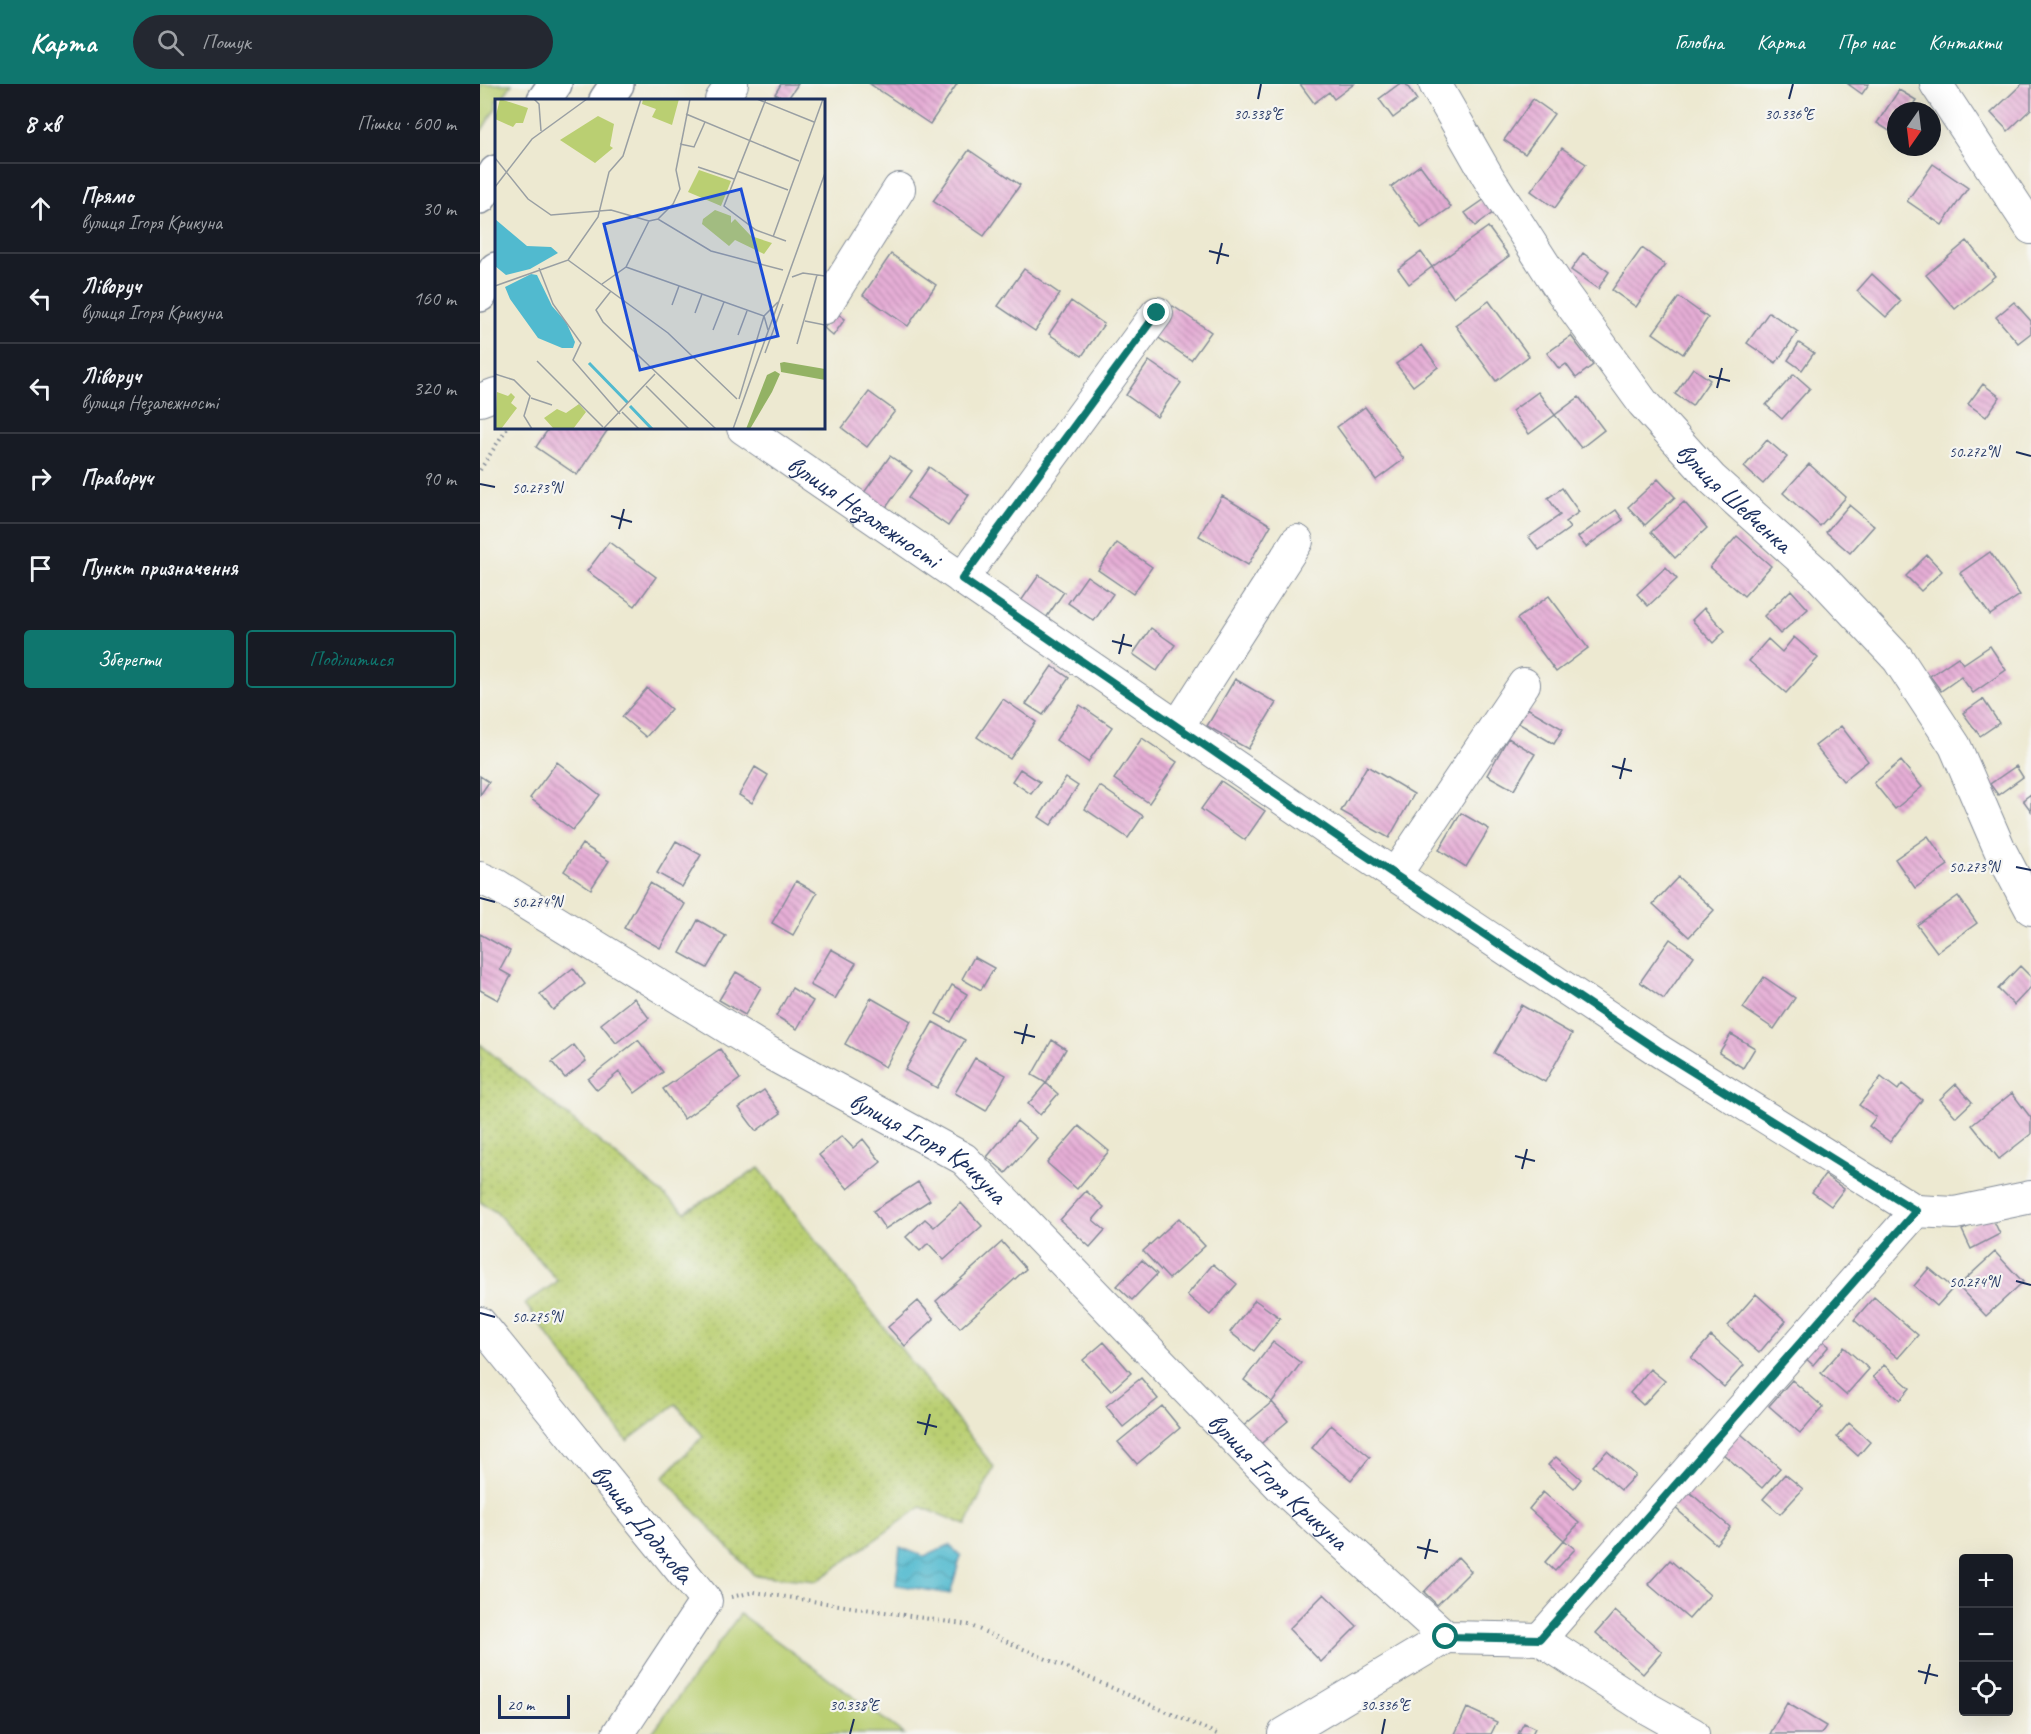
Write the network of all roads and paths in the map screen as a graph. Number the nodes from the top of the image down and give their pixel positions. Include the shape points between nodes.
1 (555, 84) edge
2 (617, 84) edge
3 (732, 84) edge
4 (1435, 84) edge
5 (1936, 84) edge
6 (545, 99) edge
7 (607, 99) edge
8 (722, 99) edge
9 (495, 174) edge
10 (899, 189) dead end
11 (480, 196) edge
12 (2031, 228) edge
13 (495, 271) edge
14 (480, 295) edge
15 (825, 306) edge
16 (1157, 313) dead end
17 (495, 394) edge
18 (480, 400) edge
19 (506, 429) edge
20 (744, 429) edge
21 (480, 470) edge
22 (1297, 542) dead end
23 (962, 579) junction
24 (1524, 684) dead end
25 (1178, 726) junction
26 (1395, 875) junction
27 (480, 878) edge
28 (2031, 909) edge
29 (2031, 1197) edge
30 (1916, 1211) junction
31 (480, 1323) edge
32 (706, 1601) junction
33 (1446, 1637) junction
34 (1540, 1639) junction
35 (618, 1734) edge
36 (1217, 1734) edge
37 (1284, 1734) edge
38 (1693, 1734) edge

1 - 6 highway
2 - 7 highway
3 - 8 street
4 - 28 street, вулиця Шевченка via 1488,177 1560,289 1643,404 1712,479 1819,575 1898,659 1955,746 2000,850
5 - 12 street
9 - 11 highway
10 - 15 street
13 - 14 highway
16 - 23 street
17 - 18 street
19 - 21 path
20 - 23 street, вулиця Незалежності
22 - 25 street
23 - 25 street, вулиця Незалежності
24 - 26 street
25 - 26 street, вулиця Незалежності
26 - 30 street, вулиця Незалежності via 1661,1052
27 - 33 street, вулиця Ігоря Крикуна via 766,1051 964,1159 1281,1487
29 - 30 street via 1955,1213
30 - 34 street
31 - 32 street, вулиця Додохова
32 - 35 street, вулиця Додохова
32 - 36 path via 754,1592 969,1625
33 - 34 street
33 - 37 street
34 - 38 street

